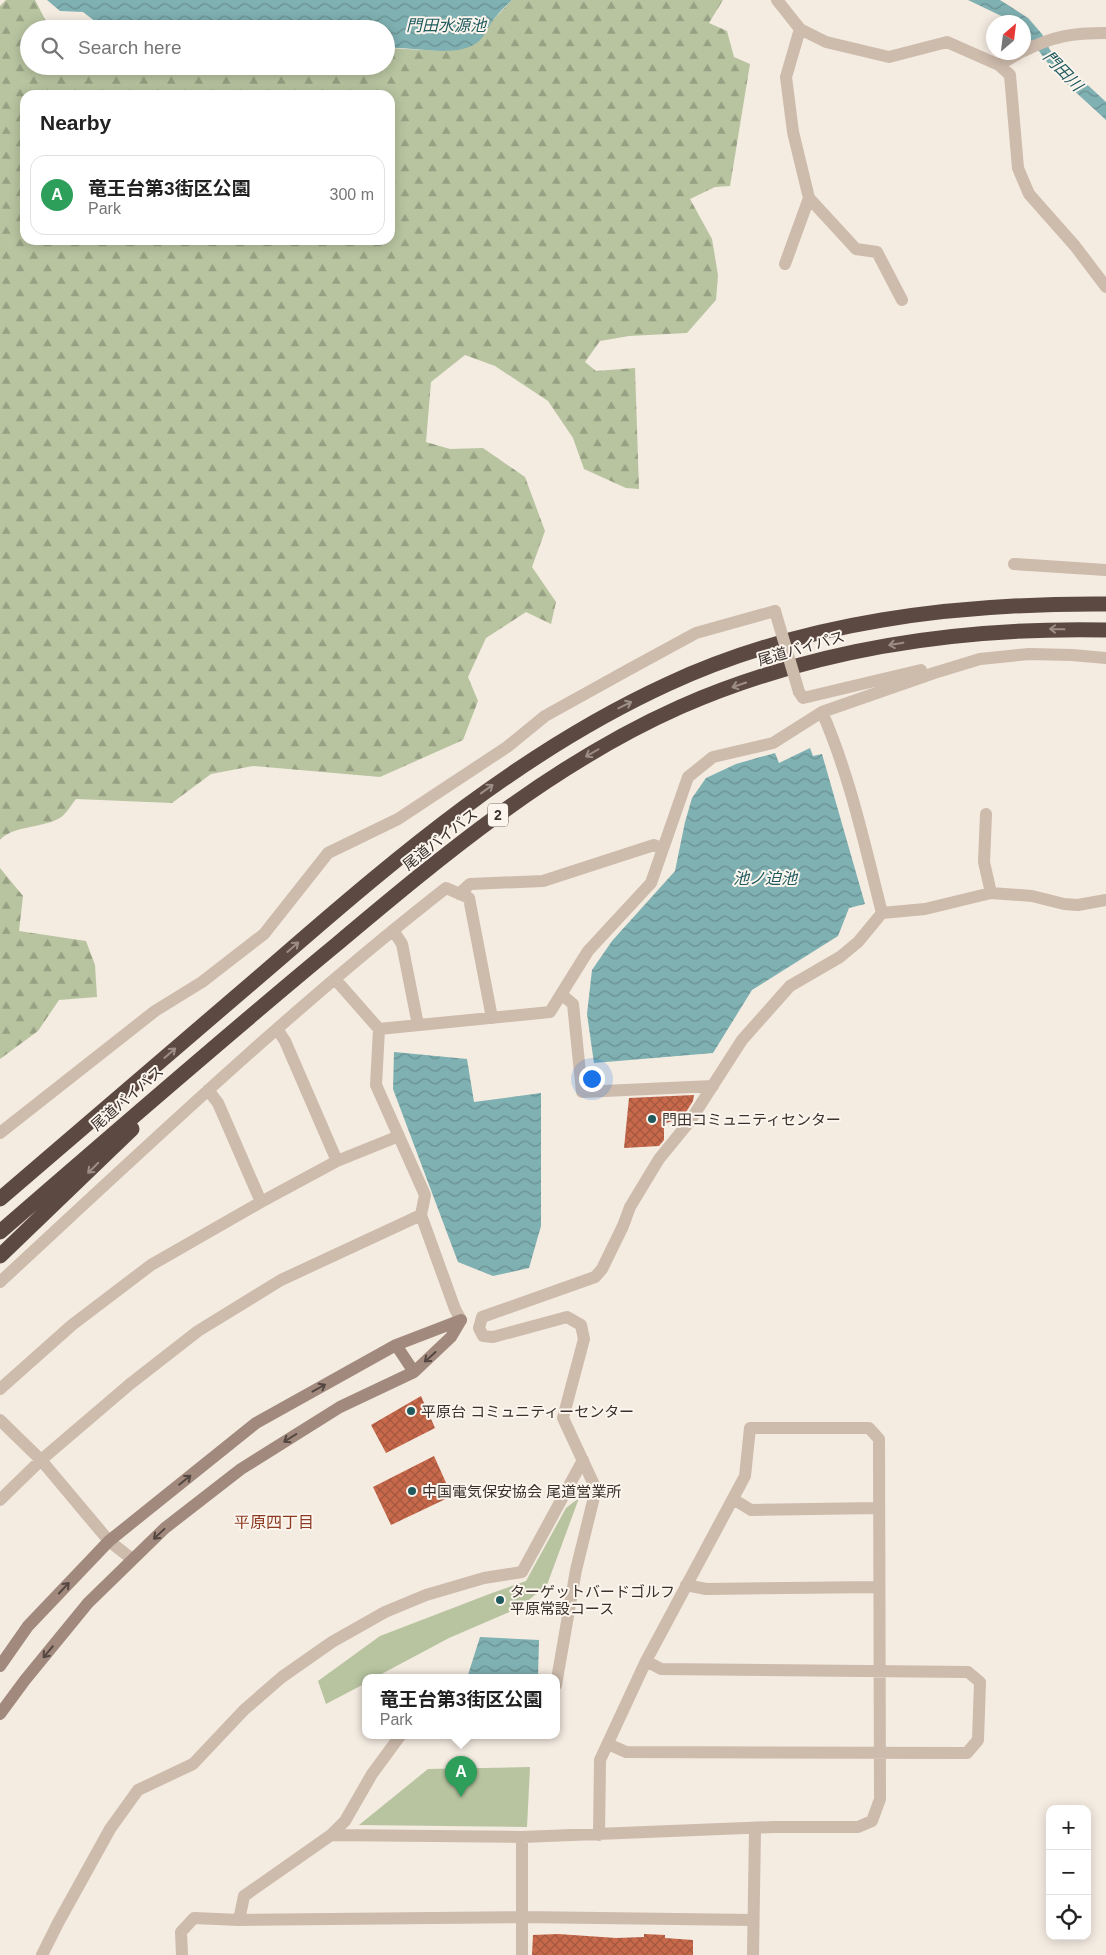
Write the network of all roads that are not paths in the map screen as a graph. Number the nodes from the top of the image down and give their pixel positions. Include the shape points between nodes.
1 (777, 0) edge
2 (800, 29) junction
3 (1106, 33) edge
4 (1031, 48) edge
5 (1008, 60) edge
6 (999, 65) junction
7 (808, 198) junction
8 (785, 264) dead end
9 (1106, 287) edge
10 (902, 300) dead end
11 (1014, 564) dead end
12 (1106, 570) edge
13 (1106, 604) edge
14 (1106, 630) edge
15 (1106, 658) edge
16 (934, 673) junction
17 (822, 712) junction
18 (986, 814) dead end
19 (662, 848) junction
20 (991, 893) junction
21 (459, 894) junction
22 (1106, 900) edge
23 (882, 913) junction
24 (393, 930) junction
25 (336, 979) junction
26 (561, 994) junction
27 (492, 1018) junction
28 (418, 1025) junction
29 (277, 1029) junction
30 (379, 1029) junction
31 (227, 1035) junction
32 (713, 1086) junction
33 (208, 1090) junction
34 (0, 1132) edge
35 (399, 1136) junction
36 (58, 1150) junction
37 (337, 1161) junction
38 (0, 1190) edge
39 (0, 1199) edge
40 (261, 1202) junction
41 (421, 1215) junction
42 (0, 1232) edge
43 (0, 1256) edge
44 (0, 1282) edge
45 (461, 1320) junction
46 (396, 1344) junction
47 (414, 1372) junction
48 (0, 1389) edge
49 (0, 1420) edge
50 (40, 1460) junction
51 (583, 1460) junction
52 (733, 1499) junction
53 (0, 1500) edge
54 (878, 1508) junction
55 (109, 1541) junction
56 (132, 1559) junction
57 (686, 1585) junction
58 (878, 1588) junction
59 (646, 1661) junction
60 (0, 1666) edge
61 (879, 1672) junction
62 (558, 1674) edge
63 (0, 1714) edge
64 (398, 1739) edge
65 (608, 1744) junction
66 (879, 1754) junction
67 (755, 1829) junction
68 (331, 1835) junction
69 (599, 1835) junction
70 (522, 1837) junction
71 (522, 1917) junction
72 (239, 1920) junction
73 (753, 1920) junction
74 (42, 1955) edge
75 (182, 1955) edge
76 (522, 1955) edge
77 (753, 1955) edge

1 - 2 street
2 - 6 street via 826,42 889,57 947,42
2 - 7 street via 786,77 793,132
3 - 4 street via 1075,33
5 - 6 street
6 - 9 street via 1010,75 1018,168 1029,194
7 - 8 street
7 - 10 street via 856,249 877,252
11 - 12 street
36 -> 13 highway, 尾道バイパス / 2 via 376,876 486,789 609,713 670,683 729,660 852,624 978,608
14 -> 31 highway, 尾道バイパス / 2 via 977,633 857,651 801,665 680,707 561,771 503,811 393,897
15 - 16 street via 1029,654 980,659
16 - 17 street
16 - 34 street, bridge via 927,668 803,698 775,611 696,633 545,716 507,747 398,819 328,853 264,934 202,982 155,1011
17 - 19 street via 773,743 713,757 688,777
17 - 23 street via 833,736 857,816
18 - 20 street via 984,862
19 - 21 street via 654,845 543,881 470,884
19 - 26 street via 651,883 588,951
20 - 22 street via 1032,896 1078,905
20 - 23 street via 925,909
21 - 24 street via 446,888
21 - 27 street via 469,898
23 - 32 street via 858,942 840,957 790,986 742,1040
24 - 25 street
24 - 28 street via 402,944
25 - 29 street
25 - 30 street
26 - 27 street via 550,1012
26 - 32 street via 573,1004 582,1092
27 - 28 street
28 - 30 street
29 - 33 street
29 - 37 street
30 - 35 street via 376,1085
31 - 42 highway, 尾道バイパス / 2
31 -> 43 highway
32 - 51 street via 690,1121 659,1158 595,1277 482,1317 479,1328 483,1336 493,1337 567,1317 581,1325 584,1338 563,1418
33 - 40 street via 218,1103
33 - 44 street
35 - 37 street
35 - 41 street via 425,1195
36 - 38 highway
36 - 39 highway, 尾道バイパス / 2
37 - 40 street
40 - 48 street via 151,1265 72,1325
41 - 45 street
41 - 50 street via 281,1280 198,1331
45 - 46 street
45 -> 47 street via 450,1337
46 - 47 street
55 -> 46 street via 256,1423
47 -> 56 street via 340,1407 241,1469 165,1528
49 - 50 street
50 - 53 street
50 - 55 street
51 - 62 street via 596,1489 576,1570
51 - 74 street via 522,1572 484,1578 434,1592 385,1612 332,1642 282,1677 244,1710 194,1764 138,1790 110,1829
52 - 54 street via 751,1510
52 - 54 street via 745,1476 750,1428 869,1428 879,1439
52 - 57 street
54 - 58 street
55 - 56 street
60 -> 55 street via 28,1626
56 -> 63 street via 88,1603
57 - 58 street via 706,1589
57 - 59 street
58 - 61 street
59 - 61 street via 661,1669
59 - 65 street
61 - 66 street
61 - 66 street via 968,1672 980,1682 978,1740 967,1753
64 - 68 street via 372,1774 345,1821
65 - 66 street via 626,1752
65 - 69 street via 600,1760
66 - 67 street via 880,1798 872,1821 858,1827
67 - 69 street
67 - 73 street
68 - 70 street
68 - 72 street via 244,1896
69 - 70 street
70 - 71 street
71 - 72 street
71 - 73 street
71 - 76 street
72 - 75 street via 194,1918 181,1932
73 - 77 street

